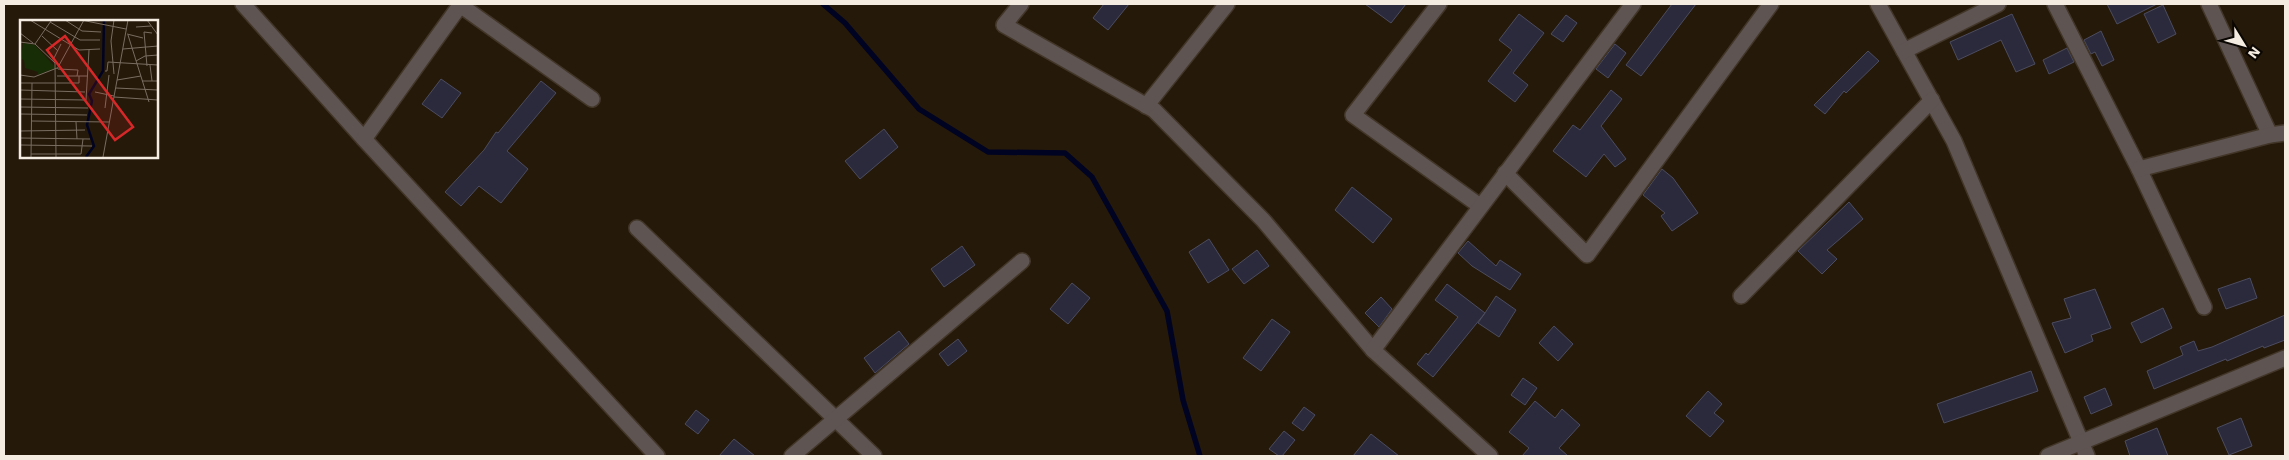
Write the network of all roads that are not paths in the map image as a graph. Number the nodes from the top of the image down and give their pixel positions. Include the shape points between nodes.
1 (243, 4) edge
2 (1021, 4) edge
3 (1227, 4) edge
4 (1439, 4) edge
5 (1633, 4) edge
6 (1771, 4) edge
7 (1878, 4) edge
8 (1998, 4) edge
9 (2055, 4) edge
10 (2209, 4) edge
11 (460, 5) edge
12 (1904, 51) junction
13 (592, 99) dead end
14 (1932, 100) junction
15 (1146, 106) junction
16 (2278, 134) edge
17 (364, 138) junction
18 (2139, 169) junction
19 (1504, 173) junction
20 (1480, 206) junction
21 (637, 228) dead end
22 (1022, 261) dead end
23 (1741, 296) dead end
24 (2204, 307) dead end
25 (1373, 350) junction
26 (2285, 358) edge
27 (836, 419) junction
28 (2081, 442) junction
29 (657, 456) edge
30 (792, 456) edge
31 (874, 456) edge
32 (1490, 456) edge
33 (2048, 456) edge
34 (2087, 456) edge

1 - 17 street
2 - 15 street via 1004,25
3 - 15 street
4 - 20 street via 1353,116
5 - 19 street
6 - 19 street via 1587,255
7 - 12 street
8 - 12 street
9 - 18 street
10 - 16 street
11 - 13 street
11 - 17 street
12 - 14 street
14 - 23 street
14 - 28 street via 1954,141
15 - 25 street via 1154,110 1263,220
16 - 18 street
17 - 29 street
18 - 24 street
19 - 20 street
20 - 25 street
21 - 27 street
22 - 27 street
25 - 32 street
26 - 28 street
27 - 30 street
27 - 31 street
28 - 33 street
28 - 34 street

